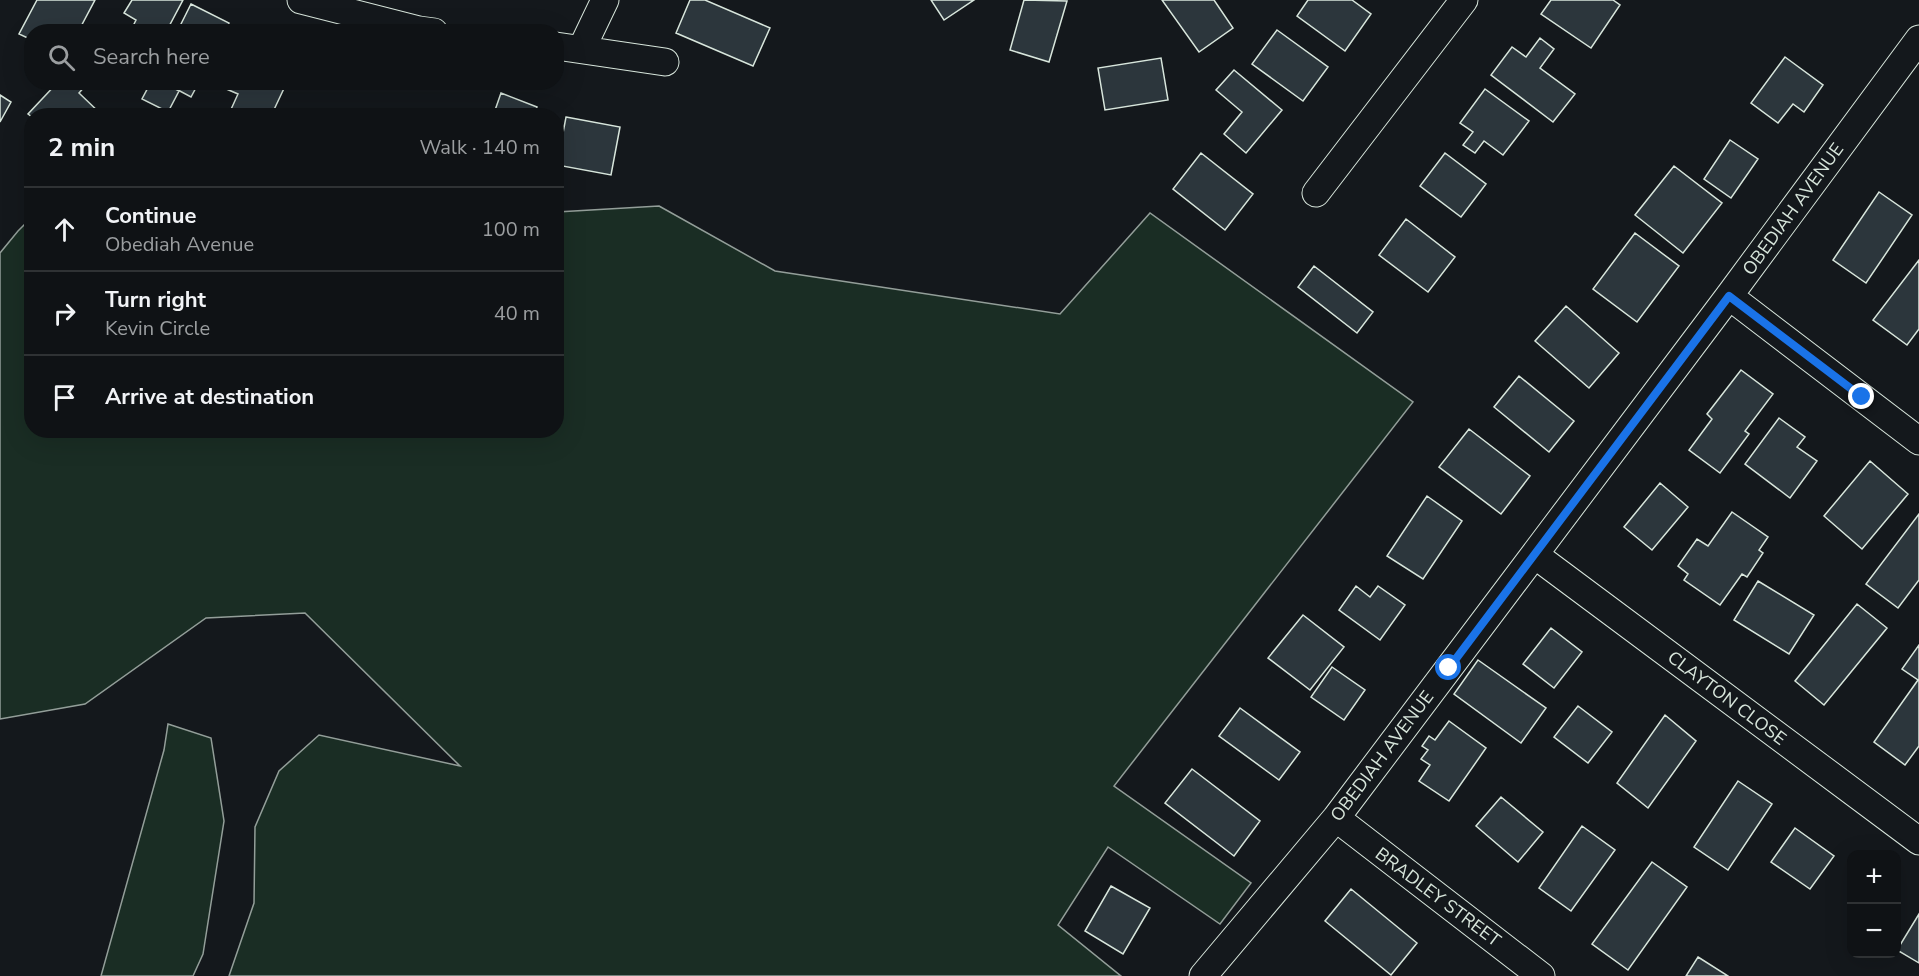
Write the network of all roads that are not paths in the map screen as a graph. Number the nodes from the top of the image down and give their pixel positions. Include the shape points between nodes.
1 (301, 0) edge
2 (606, 0) edge
3 (1464, 0) edge
4 (395, 24) edge
5 (1919, 39) edge
6 (569, 47) edge
7 (665, 62) dead end
8 (1316, 193) dead end
9 (1729, 296) junction
10 (1919, 441) edge
11 (1535, 555) junction
12 (1335, 818) junction
13 (1919, 841) edge
14 (1203, 976) edge
15 (1541, 976) edge

1 - 4 street
2 - 6 street
3 - 8 street
5 - 9 street, OBEDIAH AVENUE
6 - 7 street
9 - 10 street
9 - 11 street, OBEDIAH AVENUE
11 - 12 street, OBEDIAH AVENUE
11 - 13 street, CLAYTON CLOSE
12 - 14 street, OBEDIAH AVENUE
12 - 15 street, BRADLEY STREET

